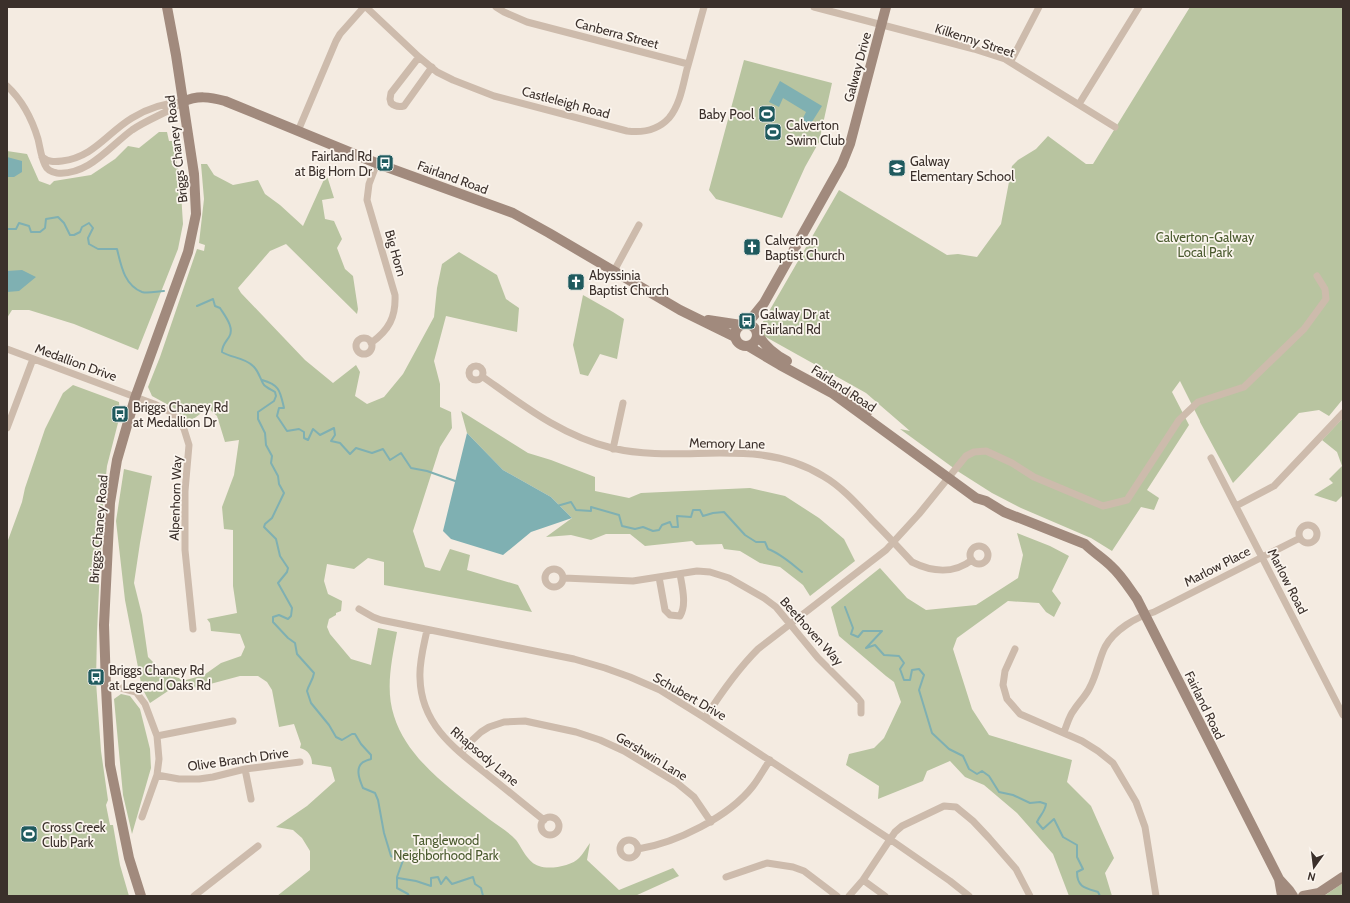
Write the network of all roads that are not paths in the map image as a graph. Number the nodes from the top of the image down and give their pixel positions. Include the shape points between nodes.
1 (167, 7) edge
2 (365, 7) edge
3 (496, 7) edge
4 (704, 7) edge
5 (814, 7) edge
6 (886, 7) edge
7 (1039, 7) edge
8 (1139, 7) edge
9 (882, 25) junction
10 (419, 57) junction
11 (1011, 61) junction
12 (688, 64) junction
13 (432, 67) junction
14 (7, 86) edge
15 (183, 102) junction
16 (1079, 104) junction
17 (146, 111) junction
18 (150, 121) junction
19 (1115, 127) dead end
20 (298, 131) junction
21 (42, 157) junction
22 (377, 163) junction
23 (640, 225) dead end
24 (614, 271) junction
25 (1317, 276) dead end
26 (764, 303) junction
27 (700, 319) junction
28 (743, 324) junction
29 (757, 332) junction
30 (735, 337) junction
31 (371, 344) dead end
32 (748, 346) junction
33 (7, 349) edge
34 (33, 359) junction
35 (483, 377) dead end
36 (135, 398) junction
37 (623, 403) dead end
38 (1343, 413) edge
39 (7, 428) edge
40 (613, 449) junction
41 (923, 458) junction
42 (1211, 458) dead end
43 (948, 478) junction
44 (1236, 506) junction
45 (1300, 538) dead end
46 (894, 543) junction
47 (1262, 557) junction
48 (972, 560) dead end
49 (680, 574) junction
50 (659, 577) junction
51 (564, 578) dead end
52 (359, 609) dead end
53 (1145, 614) junction
54 (790, 624) junction
55 (193, 629) dead end
56 (427, 630) junction
57 (1015, 649) dead end
58 (106, 687) junction
59 (861, 713) dead end
60 (1343, 715) edge
61 (705, 718) junction
62 (233, 720) dead end
63 (1064, 732) junction
64 (157, 736) junction
65 (461, 753) junction
66 (770, 760) junction
67 (300, 762) dead end
68 (245, 769) junction
69 (157, 775) junction
70 (251, 799) dead end
71 (142, 817) dead end
72 (544, 820) dead end
73 (711, 822) junction
74 (891, 840) junction
75 (258, 846) dead end
76 (638, 849) dead end
77 (726, 877) dead end
78 (1343, 877) edge
79 (1279, 879) junction
80 (864, 880) junction
81 (1318, 894) edge
82 (141, 896) edge
83 (194, 896) edge
84 (837, 896) edge
85 (849, 896) edge
86 (884, 896) edge
87 (969, 896) edge
88 (1030, 896) edge
89 (1156, 896) edge
90 (1282, 896) edge
91 (1293, 896) edge
92 (1303, 896) edge

1 - 15 main road, Briggs Chaney Road
2 - 10 street, Castleleigh Road
2 - 20 street via 336,41
3 - 12 street, Canberra Street via 527,22
4 - 12 street, Castleleigh Road
5 - 9 street, Kilkenny Street
6 - 9 main road, Galway Drive
7 - 11 street
8 - 16 street
9 - 11 street, Kilkenny Street
9 - 26 main road, Galway Drive via 850,144 840,168
10 - 13 street, Castleleigh Road
10 - 13 street via 391,93 393,105 404,106
11 - 16 street, Kilkenny Street
12 - 13 street, Castleleigh Road via 675,109 670,116 664,123 650,130 636,132 494,96 453,80
14 - 21 street via 31,120
15 - 17 street
15 - 18 street
15 - 20 main road, Fairland Road via 199,97 225,101
15 - 36 main road, Briggs Chaney Road via 194,174 196,214 188,252
16 - 19 street, Kilkenny Street
17 - 18 street
17 - 21 street via 125,122 99,145 81,156 51,162
18 - 21 street via 133,130 88,166 61,173 50,171
20 - 22 main road, Fairland Road
22 - 24 main road, Fairland Road via 513,213
22 - 31 street, Big Horn via 369,184 367,200 395,295 396,307 389,326
23 - 24 street
24 - 27 main road, Fairland Road
25 - 43 street via 1325,289 1326,299 1304,329 1244,387 1198,402 1178,420 1127,500 1103,506 1034,477 986,451 966,456
26 - 28 main road, Galway Drive via 751,319
26 - 29 main road, Galway Drive
27 - 28 main road, Fairland Road
27 - 30 main road, Fairland Road
28 - 29 main road via 750,324
28 - 30 main road via 736,331
29 - 32 main road via 755,342
29 - 41 main road, Fairland Road via 764,344 780,358 852,398 918,450
30 - 32 main road via 740,344
32 - 41 main road, Fairland Road via 832,392
33 - 34 street, Medallion Drive
34 - 36 street, Medallion Drive
34 - 39 street
35 - 40 street, Memory Lane via 557,428
36 - 55 street, Alpenhorn Way via 169,411 179,420 189,445 185,491 185,550
36 - 58 main road, Briggs Chaney Road via 117,460 110,503 104,625
37 - 40 street
38 - 44 street via 1274,486
40 - 46 street, Memory Lane via 652,454 753,453 792,461 822,475 838,487
41 - 43 main road, Fairland Road
42 - 44 street, Marlow Road
43 - 46 street
43 - 53 main road, Fairland Road via 997,516 1094,553 1126,582
44 - 47 street, Marlow Road
45 - 47 street, Marlow Place
46 - 48 street, Memory Lane via 912,562 934,570 945,571
46 - 54 street
47 - 53 street, Marlow Place via 1154,612
47 - 60 street, Marlow Road
49 - 50 street, Beethoven Way
49 - 50 street via 683,611 680,616 670,615 666,610
49 - 54 street, Beethoven Way via 710,572 729,578 776,607
50 - 51 street, Beethoven Way via 634,581
52 - 56 street, Schubert Drive via 373,618
53 - 63 street, Marlow Place via 1112,636 1104,648 1091,686 1073,710
53 - 79 main road, Fairland Road
54 - 59 street, Beethoven Way via 818,658 861,702
54 - 61 street via 743,664
56 - 61 street, Schubert Drive via 574,659 605,668 660,690
56 - 65 street, Rhapsody Lane via 420,665 421,692 436,727
57 - 63 street via 1002,685 1008,699 1020,714
58 - 64 street via 136,692 145,704
58 - 82 main road, Briggs Chaney Road via 110,765 129,858
61 - 66 street, Schubert Drive
62 - 64 street
63 - 89 street via 1098,751 1112,763 1136,802 1145,827
64 - 69 street
65 - 72 street, Rhapsody Lane
65 - 73 street, Gershwin Lane via 481,732 504,722 525,721 576,732 624,751 677,783 694,797
66 - 73 street via 753,787
66 - 74 street, Schubert Drive
67 - 68 street, Olive Branch Drive
68 - 69 street, Olive Branch Drive via 200,779
68 - 70 street
69 - 71 street
73 - 76 street via 670,841
74 - 80 street
74 - 87 street, Schubert Drive
74 - 88 street via 902,826 939,807 956,807 979,827 1016,869
75 - 83 street
77 - 84 street via 767,864 793,867 804,871
78 - 81 main road
79 - 90 main road, Fairland Road
79 - 91 main road, Fairland Road
80 - 85 street
80 - 86 street
81 - 92 main road

